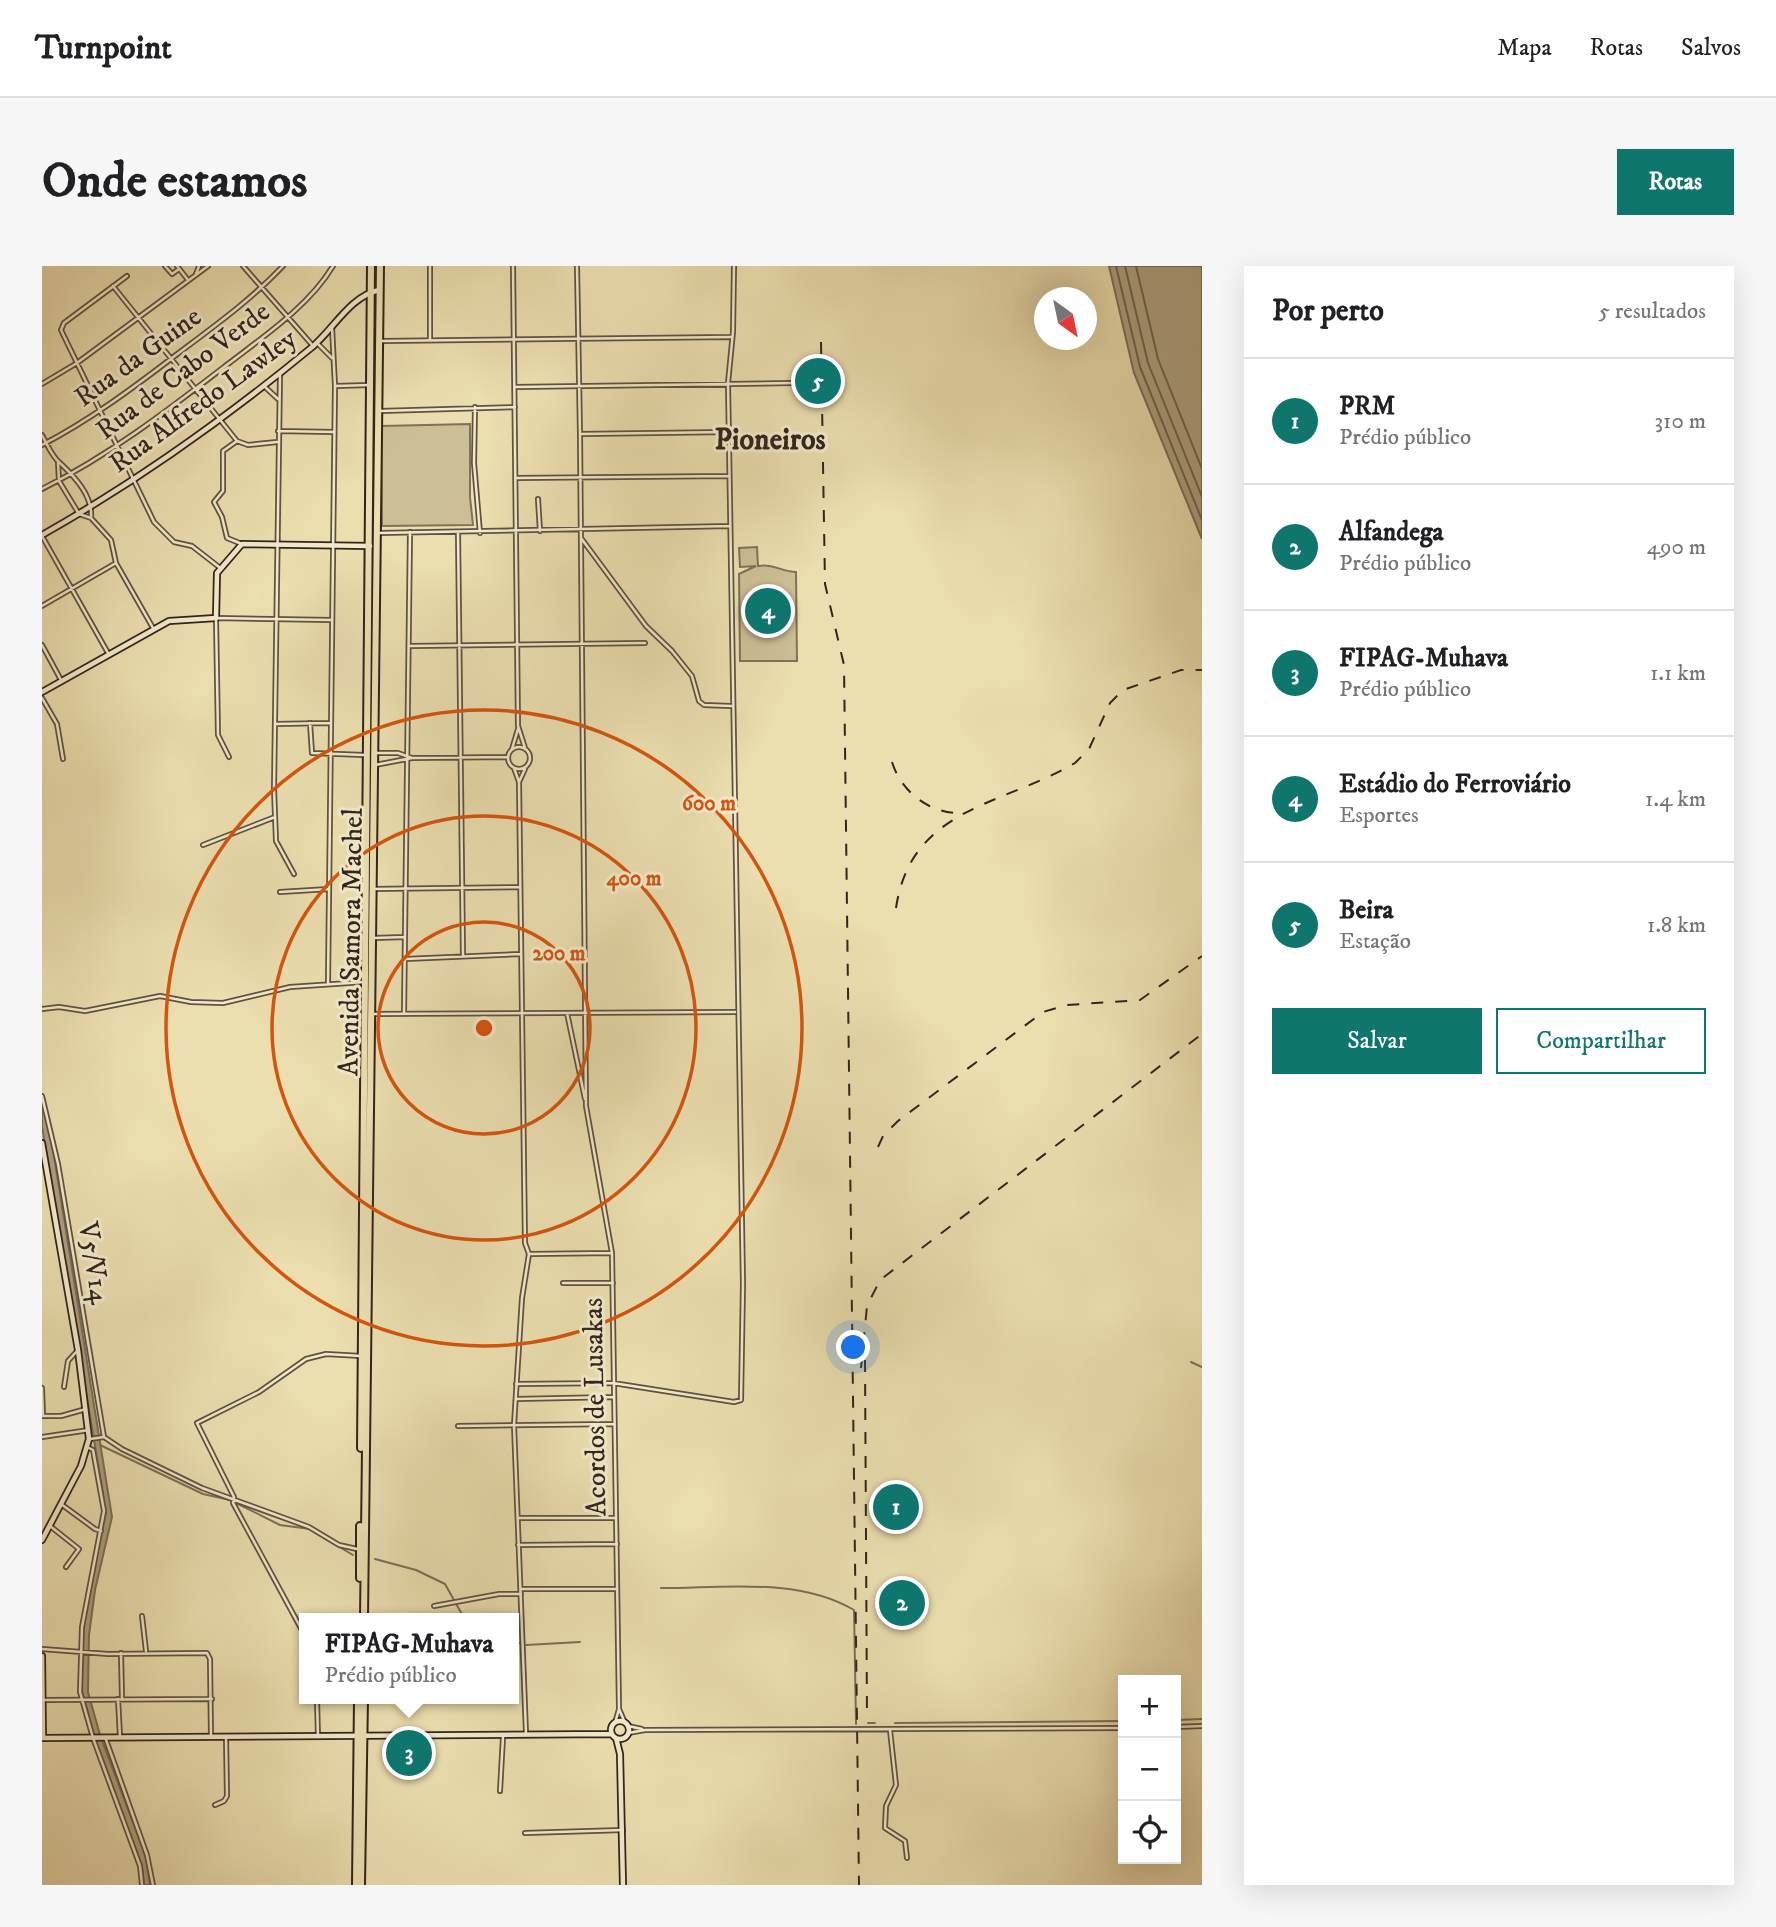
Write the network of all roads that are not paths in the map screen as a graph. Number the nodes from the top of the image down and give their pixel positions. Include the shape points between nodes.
1 (165, 266) edge
2 (199, 266) edge
3 (208, 266) edge
4 (243, 266) edge
5 (283, 266) edge
6 (333, 266) edge
7 (371, 266) edge
8 (380, 266) edge
9 (430, 266) edge
10 (513, 266) edge
11 (577, 266) edge
12 (734, 266) edge
13 (178, 267) edge
14 (196, 274) junction
15 (127, 276) dead end
16 (188, 280) junction
17 (113, 286) junction
18 (262, 288) junction
19 (375, 290) junction
20 (139, 317) junction
21 (287, 317) junction
22 (375, 323) junction
23 (332, 327) junction
24 (731, 337) junction
25 (578, 338) junction
26 (514, 339) junction
27 (430, 340) junction
28 (378, 341) junction
29 (333, 342) junction
30 (318, 346) junction
31 (170, 359) junction
32 (333, 359) junction
33 (374, 362) junction
34 (77, 363) junction
35 (280, 373) junction
36 (728, 383) junction
37 (794, 383) dead end
38 (42, 384) edge
39 (370, 385) junction
40 (264, 386) junction
41 (335, 386) junction
42 (579, 386) junction
43 (515, 387) junction
44 (194, 390) junction
45 (278, 399) junction
46 (374, 402) junction
47 (475, 407) junction
48 (515, 407) junction
49 (101, 411) junction
50 (374, 416) junction
51 (219, 420) junction
52 (278, 431) junction
53 (334, 432) junction
54 (729, 432) junction
55 (580, 434) junction
56 (42, 435) edge
57 (237, 441) junction
58 (277, 442) junction
59 (47, 443) junction
60 (42, 445) edge
61 (118, 447) junction
62 (58, 462) junction
63 (73, 473) junction
64 (729, 476) junction
65 (580, 477) junction
66 (516, 478) junction
67 (60, 481) junction
68 (134, 481) junction
69 (42, 489) edge
70 (538, 499) dead end
71 (92, 506) junction
72 (372, 512) junction
73 (79, 514) junction
74 (91, 518) junction
75 (730, 526) junction
76 (540, 531) junction
77 (581, 531) junction
78 (410, 532) junction
79 (458, 532) junction
80 (517, 532) junction
81 (376, 533) junction
82 (480, 533) junction
83 (42, 536) edge
84 (581, 538) junction
85 (242, 544) junction
86 (277, 545) junction
87 (333, 546) junction
88 (370, 546) junction
89 (116, 563) junction
90 (219, 567) junction
91 (372, 575) junction
92 (73, 588) junction
93 (42, 606) edge
94 (216, 618) junction
95 (275, 619) junction
96 (332, 620) junction
97 (153, 628) junction
98 (582, 642) junction
99 (519, 643) junction
100 (645, 643) dead end
101 (42, 645) edge
102 (457, 645) junction
103 (409, 646) junction
104 (108, 653) junction
105 (61, 680) junction
106 (42, 692) edge
107 (42, 698) edge
108 (732, 706) junction
109 (310, 723) junction
110 (330, 723) junction
111 (275, 724) junction
112 (519, 726) junction
113 (525, 748) junction
114 (512, 749) junction
115 (330, 753) junction
116 (371, 754) junction
117 (405, 754) junction
118 (229, 757) dead end
119 (459, 757) junction
120 (508, 757) junction
121 (412, 758) junction
122 (63, 759) dead end
123 (405, 761) junction
124 (374, 765) junction
125 (514, 768) junction
126 (525, 768) junction
127 (519, 782) junction
128 (275, 817) junction
129 (203, 845) dead end
130 (294, 874) dead end
131 (461, 886) junction
132 (520, 887) junction
133 (405, 888) junction
134 (329, 889) junction
135 (372, 889) junction
136 (280, 892) dead end
137 (405, 937) junction
138 (372, 939) junction
139 (521, 954) junction
140 (463, 956) junction
141 (405, 959) junction
142 (368, 982) junction
143 (328, 983) junction
144 (42, 1009) edge
145 (736, 1012) junction
146 (567, 1013) junction
147 (587, 1013) junction
148 (371, 1014) junction
149 (404, 1014) junction
150 (522, 1014) junction
151 (42, 1096) edge
152 (586, 1106) junction
153 (42, 1143) edge
154 (612, 1253) junction
155 (529, 1254) junction
156 (563, 1283) dead end
157 (612, 1283) junction
158 (78, 1350) junction
159 (365, 1356) junction
160 (613, 1383) junction
161 (516, 1384) junction
162 (64, 1387) dead end
163 (42, 1388) edge
164 (613, 1397) junction
165 (516, 1399) junction
166 (86, 1409) junction
167 (43, 1410) edge
168 (42, 1416) edge
169 (53, 1417) junction
170 (614, 1424) junction
171 (514, 1425) junction
172 (458, 1426) dead end
173 (89, 1430) junction
174 (42, 1437) edge
175 (104, 1437) junction
176 (89, 1439) junction
177 (87, 1447) junction
178 (234, 1500) junction
179 (61, 1504) junction
180 (616, 1517) junction
181 (518, 1518) junction
182 (50, 1526) junction
183 (101, 1531) junction
184 (42, 1540) edge
185 (617, 1544) junction
186 (518, 1545) junction
187 (360, 1549) junction
188 (66, 1567) dead end
189 (617, 1589) junction
190 (521, 1592) junction
191 (434, 1606) dead end
192 (362, 1613) edge
193 (362, 1613) edge
194 (142, 1616) dead end
195 (299, 1624) edge
196 (42, 1649) edge
197 (80, 1650) junction
198 (146, 1651) junction
199 (121, 1653) junction
200 (42, 1657) edge
201 (120, 1699) junction
202 (212, 1699) junction
203 (44, 1700) junction
204 (82, 1700) junction
205 (317, 1704) edge
206 (361, 1704) edge
207 (619, 1709) junction
208 (614, 1723) junction
209 (626, 1724) junction
210 (1202, 1726) edge
211 (1181, 1727) edge
212 (1118, 1728) edge
213 (890, 1729) junction
214 (645, 1730) junction
215 (596, 1732) junction
216 (503, 1733) junction
217 (526, 1733) junction
218 (627, 1735) junction
219 (360, 1736) junction
220 (614, 1736) junction
221 (105, 1737) junction
222 (120, 1737) junction
223 (211, 1737) junction
224 (226, 1737) junction
225 (318, 1737) junction
226 (43, 1738) edge
227 (93, 1738) junction
228 (620, 1754) junction
229 (500, 1791) dead end
230 (215, 1805) dead end
231 (623, 1830) junction
232 (525, 1833) dead end
233 (907, 1858) dead end
234 (142, 1885) edge
235 (153, 1885) edge
236 (356, 1885) edge
237 (361, 1885) edge
238 (622, 1885) edge

1 - 13 street via 172,274
2 - 14 street
3 - 14 street
4 - 18 street
5 - 18 street, Rua da Guine
6 - 21 street, Rua de Cabo Verde
7 - 19 highway, Avenida Samora Machel
8 - 19 highway, Avenida Samora Machel
9 - 27 street
10 - 26 street
11 - 25 street
12 - 24 street
13 - 16 street
14 - 16 street
15 - 17 street
16 - 20 street
17 - 20 street
17 - 34 street via 62,326
18 - 21 street
18 - 31 street, Rua da Guine
19 - 22 highway, Avenida Samora Machel
19 - 23 street, Rua Alfredo Lawley via 358,299
20 - 31 street
20 - 34 street
21 - 30 street
21 - 44 street, Rua de Cabo Verde
22 - 28 highway, Avenida Samora Machel
22 - 33 highway, Avenida Samora Machel
23 - 29 street
23 - 30 street, Rua Alfredo Lawley
24 - 25 street
24 - 36 street
25 - 26 street
25 - 42 street
26 - 27 street
26 - 43 street
27 - 28 street
28 - 33 highway, Avenida Samora Machel
29 - 30 street
29 - 32 street
30 - 32 street
30 - 35 street, Rua Alfredo Lawley
31 - 44 street
31 - 49 street, Rua da Guine
32 - 41 street
33 - 39 highway, Avenida Samora Machel
33 - 46 highway, Avenida Samora Machel
34 - 38 street
34 - 49 street
35 - 40 street, Rua Alfredo Lawley
35 - 45 street
36 - 37 street
36 - 42 street
36 - 54 street
39 - 41 street
39 - 46 highway, Avenida Samora Machel
40 - 45 street
40 - 51 street, Rua Alfredo Lawley
41 - 53 street
42 - 43 street
42 - 55 street
43 - 48 street
44 - 51 street
44 - 61 street, Rua de Cabo Verde
45 - 52 street
46 - 50 highway, Avenida Samora Machel
47 - 48 street
47 - 50 street
47 - 82 street
48 - 66 street
49 - 59 street, Rua da Guine
49 - 61 street
50 - 72 highway, Avenida Samora Machel
51 - 57 street
51 - 68 street, Rua Alfredo Lawley
52 - 53 street
52 - 58 street
53 - 87 street
54 - 55 street
54 - 64 street
55 - 65 street
56 - 59 street
57 - 58 street via 248,445
57 - 85 street via 223,452 223,491 214,502 227,538
58 - 86 street
59 - 60 street, Rua da Guine
59 - 62 street
61 - 63 street, Rua de Cabo Verde
61 - 68 street
62 - 63 street
62 - 67 street
63 - 67 street, Rua de Cabo Verde
63 - 71 street
64 - 65 street
64 - 75 street
65 - 66 street
65 - 77 street
66 - 80 street
67 - 69 street, Rua de Cabo Verde
67 - 73 street
68 - 71 street, Rua Alfredo Lawley
68 - 90 street via 160,528 174,542 192,546
70 - 76 street
71 - 73 street, Rua Alfredo Lawley
71 - 74 street
72 - 81 highway, Avenida Samora Machel
72 - 88 highway, Avenida Samora Machel
73 - 74 street
73 - 83 street, Rua Alfredo Lawley
74 - 89 street via 111,540
75 - 77 street
75 - 108 street
76 - 77 street
76 - 80 street
77 - 84 street
78 - 79 street
78 - 81 street
78 - 103 street
79 - 82 street
79 - 102 street
80 - 82 street
80 - 99 street
81 - 91 highway, Avenida Samora Machel
83 - 92 street
84 - 98 street
84 - 108 street via 646,626 692,676 699,701
85 - 86 street
85 - 90 street
86 - 87 street
86 - 95 street
87 - 88 street
87 - 96 street
88 - 91 highway, Avenida Samora Machel
89 - 92 street
89 - 97 street
90 - 94 street
91 - 116 highway, Avenida Samora Machel
92 - 93 street
92 - 104 street
94 - 95 street
94 - 97 street via 175,620
94 - 118 street via 218,735
95 - 96 street
95 - 111 street
96 - 110 street
97 - 104 street
98 - 99 street
98 - 100 street
98 - 147 street
99 - 102 street
99 - 112 street
101 - 105 street
102 - 103 street
102 - 119 street
103 - 117 street
104 - 105 street
105 - 106 street
107 - 122 street via 57,724
108 - 145 street
109 - 110 street
109 - 111 street
109 - 115 street via 312,753
110 - 115 street
111 - 128 street
112 - 113 street
112 - 114 street
113 - 114 street
113 - 126 street via 531,757
114 - 120 street
115 - 116 street
115 - 134 street
116 - 117 street
116 - 124 highway, Avenida Samora Machel
116 - 142 highway, Avenida Samora Machel
117 - 121 street
117 - 123 street
119 - 120 street
119 - 121 street
119 - 131 street
120 - 125 street
121 - 123 street
123 - 124 street
123 - 133 street
124 - 135 highway, Avenida Samora Machel
125 - 126 street
125 - 127 street
126 - 127 street
127 - 132 street
128 - 129 street
128 - 130 street via 276,841
131 - 132 street
131 - 133 street
131 - 140 street
132 - 139 street
133 - 135 street
133 - 137 street
134 - 136 street
134 - 143 street
135 - 138 highway, Avenida Samora Machel
137 - 138 street
137 - 141 street
138 - 142 highway, Avenida Samora Machel
139 - 140 street
139 - 150 street
140 - 141 street
141 - 149 street
142 - 143 street
142 - 148 highway, Avenida Samora Machel
142 - 159 highway, Avenida Samora Machel
143 - 144 street via 278,988 223,1003 160,996 85,1011
145 - 147 street
145 - 160 street via 741,1400
146 - 147 street
146 - 150 street
146 - 152 street
147 - 152 street
148 - 149 street
148 - 159 highway, Avenida Samora Machel
149 - 150 street
150 - 155 street via 525,1243
151 - 175 street, V5/V14 via 58,1164
152 - 154 street, Acordos de Lusakas
153 - 158 street
154 - 155 street
154 - 157 street, Acordos de Lusakas
155 - 161 street
156 - 157 street
157 - 160 street, Acordos de Lusakas
158 - 162 street via 68,1361
158 - 166 street
159 - 178 street via 326,1354 306,1359 259,1392 197,1423
159 - 187 highway, Avenida Samora Machel
159 - 192 highway, Avenida Samora Machel
160 - 161 street
160 - 164 street, Acordos de Lusakas
161 - 165 street
163 - 167 street
164 - 165 street
164 - 170 street, Acordos de Lusakas
165 - 171 street
166 - 169 street
166 - 173 street
167 - 168 street
167 - 169 street
168 - 169 street
170 - 171 street
170 - 180 street, Acordos de Lusakas
171 - 172 street
171 - 181 street
173 - 174 street
173 - 176 street
175 - 176 street
175 - 178 street
176 - 177 street
177 - 179 street
177 - 183 street via 93,1450 102,1490
178 - 187 street via 321,1532 339,1545
178 - 195 street
179 - 182 street
179 - 183 street
180 - 181 street
180 - 185 street, Acordos de Lusakas
181 - 186 street
182 - 184 street
182 - 188 street via 79,1549
183 - 197 street
185 - 186 street
185 - 189 street, Acordos de Lusakas
186 - 190 street
187 - 193 highway, Avenida Samora Machel
189 - 190 street
189 - 207 street, Acordos de Lusakas
190 - 191 street
190 - 217 street
194 - 198 street
196 - 197 street
197 - 199 street
197 - 204 street
198 - 199 street
198 - 202 street via 207,1653
199 - 201 street
200 - 203 street
201 - 202 street
201 - 204 street
201 - 222 street
202 - 223 street
203 - 204 street
203 - 226 street
204 - 227 street
205 - 225 street
206 - 219 highway
207 - 208 street
207 - 209 street
208 - 209 street
208 - 215 street
208 - 220 street
209 - 214 street
209 - 218 street
210 - 211 street
212 - 213 street
213 - 214 street
213 - 233 street via 896,1785 886,1806 885,1828 905,1841
214 - 218 street
215 - 217 street
215 - 220 street
216 - 217 street
216 - 219 street
216 - 229 street
218 - 220 street
218 - 228 street
219 - 225 street
219 - 236 highway
219 - 237 highway
220 - 228 street
221 - 222 street
221 - 227 street
221 - 235 street via 147,1855
222 - 223 street
223 - 224 street
224 - 225 street
224 - 230 street via 227,1796
226 - 227 street
227 - 234 street via 128,1831
228 - 231 street
231 - 232 street
231 - 238 street

